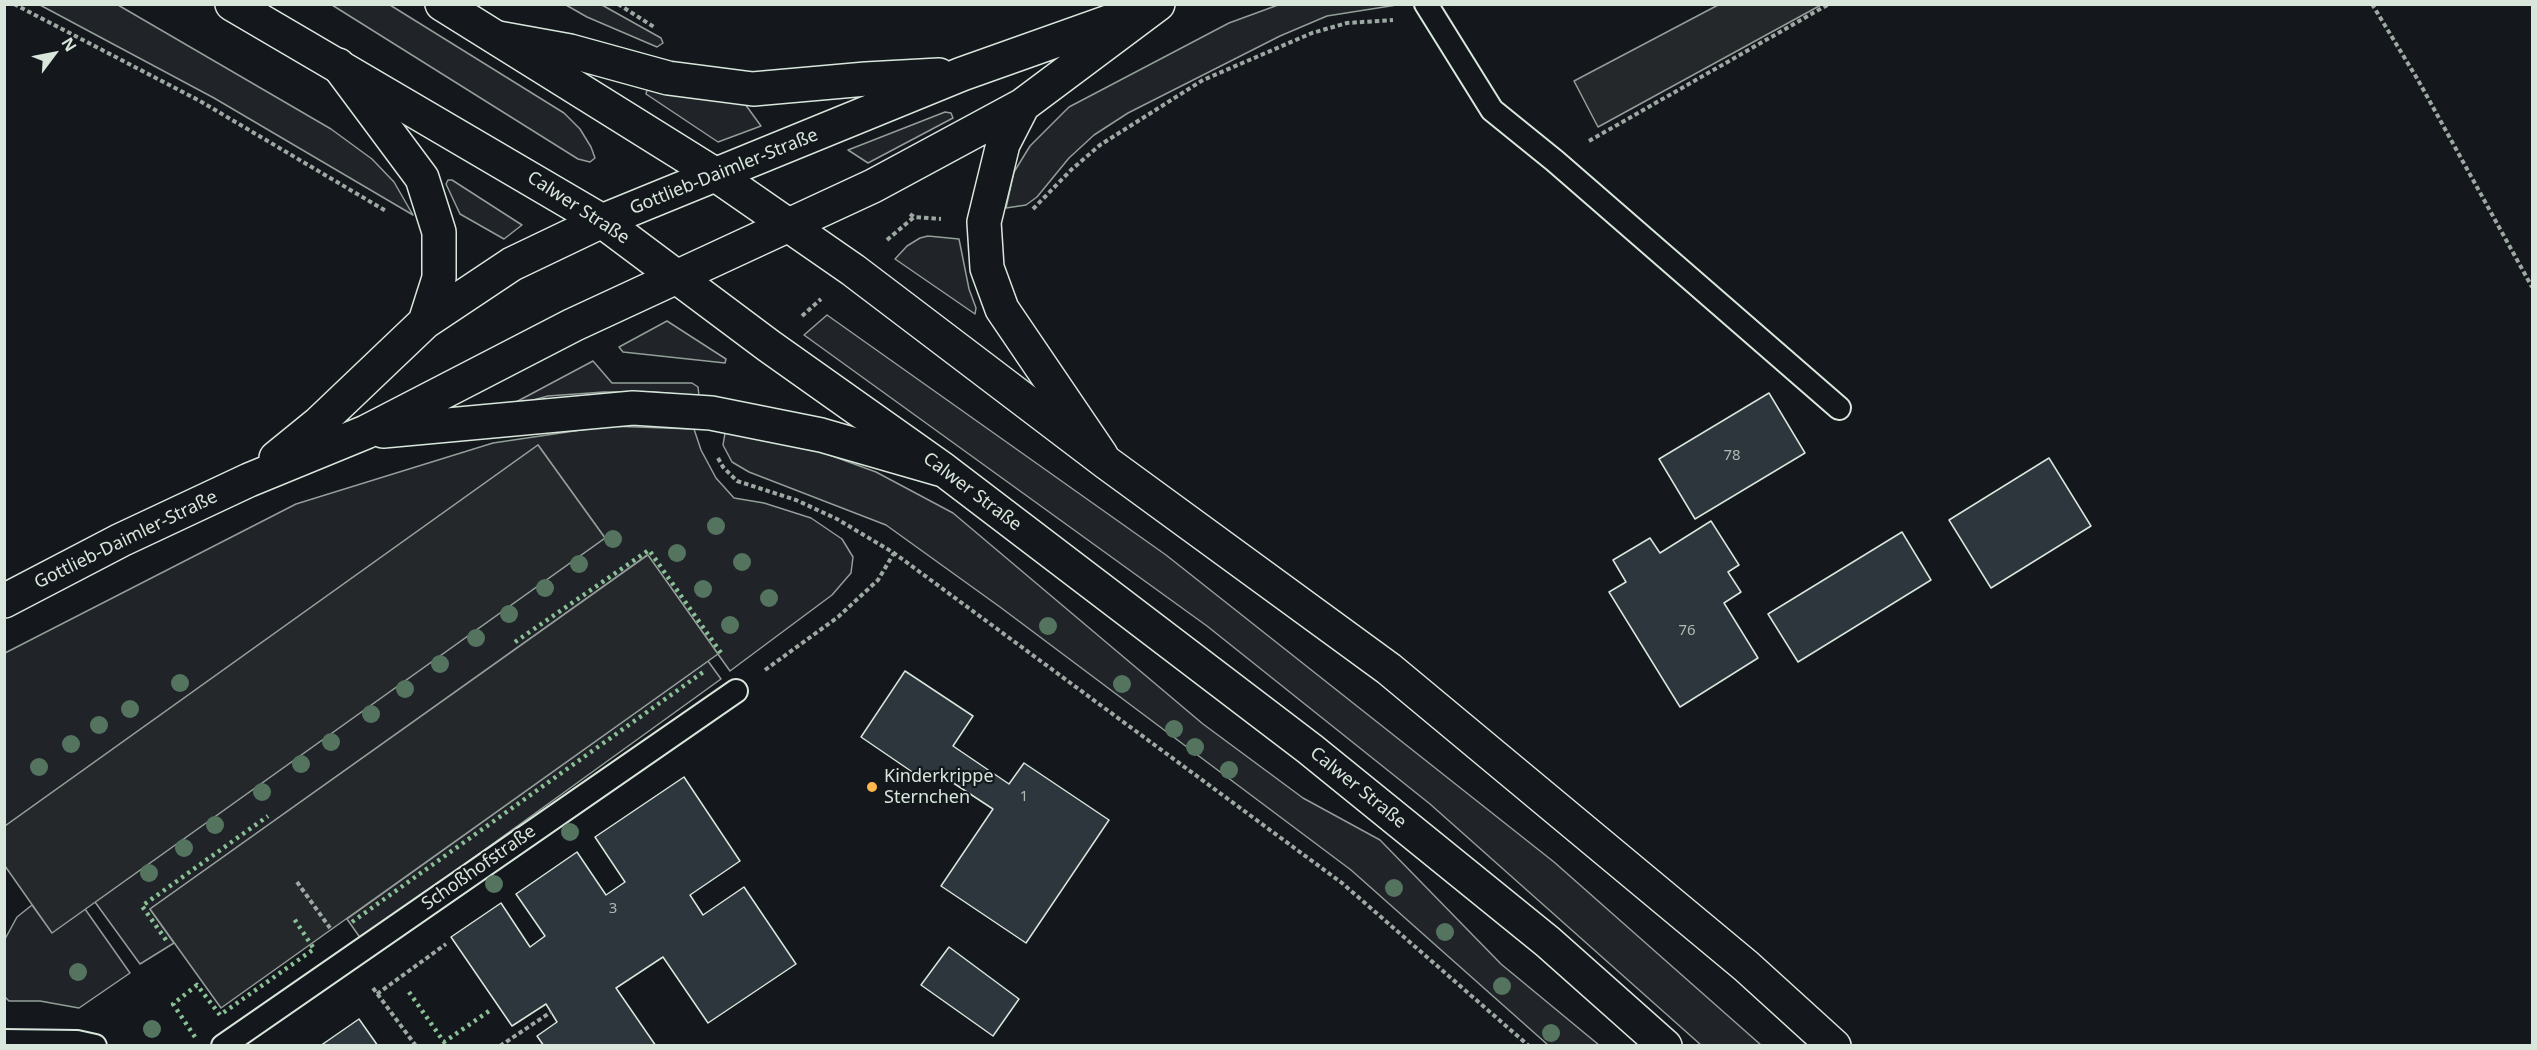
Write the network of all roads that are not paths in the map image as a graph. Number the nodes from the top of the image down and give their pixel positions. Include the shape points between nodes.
1 (232, 4) edge
2 (442, 4) edge
3 (1157, 4) edge
4 (1426, 4) edge
5 (498, 38) junction
6 (338, 65) junction
7 (962, 74) junction
8 (1023, 105) junction
9 (716, 176) junction
10 (602, 221) junction
11 (790, 226) junction
12 (678, 277) junction
13 (425, 322) junction
14 (1839, 408) dead end
15 (366, 432) junction
16 (1107, 463) junction
17 (944, 470) junction
18 (249, 480) junction
19 (4, 601) edge
20 (736, 691) dead end
21 (4, 1041) edge
22 (95, 1046) edge
23 (223, 1046) edge
24 (1665, 1046) edge
25 (1834, 1046) edge

1 - 6 main road, Calwer Straße
2 - 5 main road
3 - 7 main road, Gottlieb-Daimler-Straße
3 - 8 main road, Gottlieb-Daimler-Straße
4 - 14 lane via 1492,110
5 - 7 main road via 570,51 668,78 753,88
5 - 9 main road
6 - 10 main road, Calwer Straße
6 - 13 main road via 422,178 439,232 439,278
7 - 9 main road, Gottlieb-Daimler-Straße
8 - 11 main road, Gottlieb-Daimler-Straße
8 - 16 main road via 1003,144 984,222 987,268 1007,318
9 - 10 main road, Gottlieb-Daimler-Straße
9 - 11 main road
10 - 12 main road, Calwer Straße
10 - 13 main road, Gottlieb-Daimler-Straße via 512,264
11 - 12 main road, Gottlieb-Daimler-Straße
11 - 16 main road
12 - 15 main road, Gottlieb-Daimler-Straße via 573,325
12 - 17 main road, Calwer Straße
13 - 18 main road, Gottlieb-Daimler-Straße via 320,423
15 - 17 main road via 633,408 711,413 820,435
15 - 18 main road, Gottlieb-Daimler-Straße
16 - 25 main road via 1389,669 1746,966
17 - 24 main road, Calwer Straße via 1310,749 1548,942
18 - 19 main road, Gottlieb-Daimler-Straße
20 - 23 lane, Schoßhofstraße
21 - 22 lane via 77,1042

